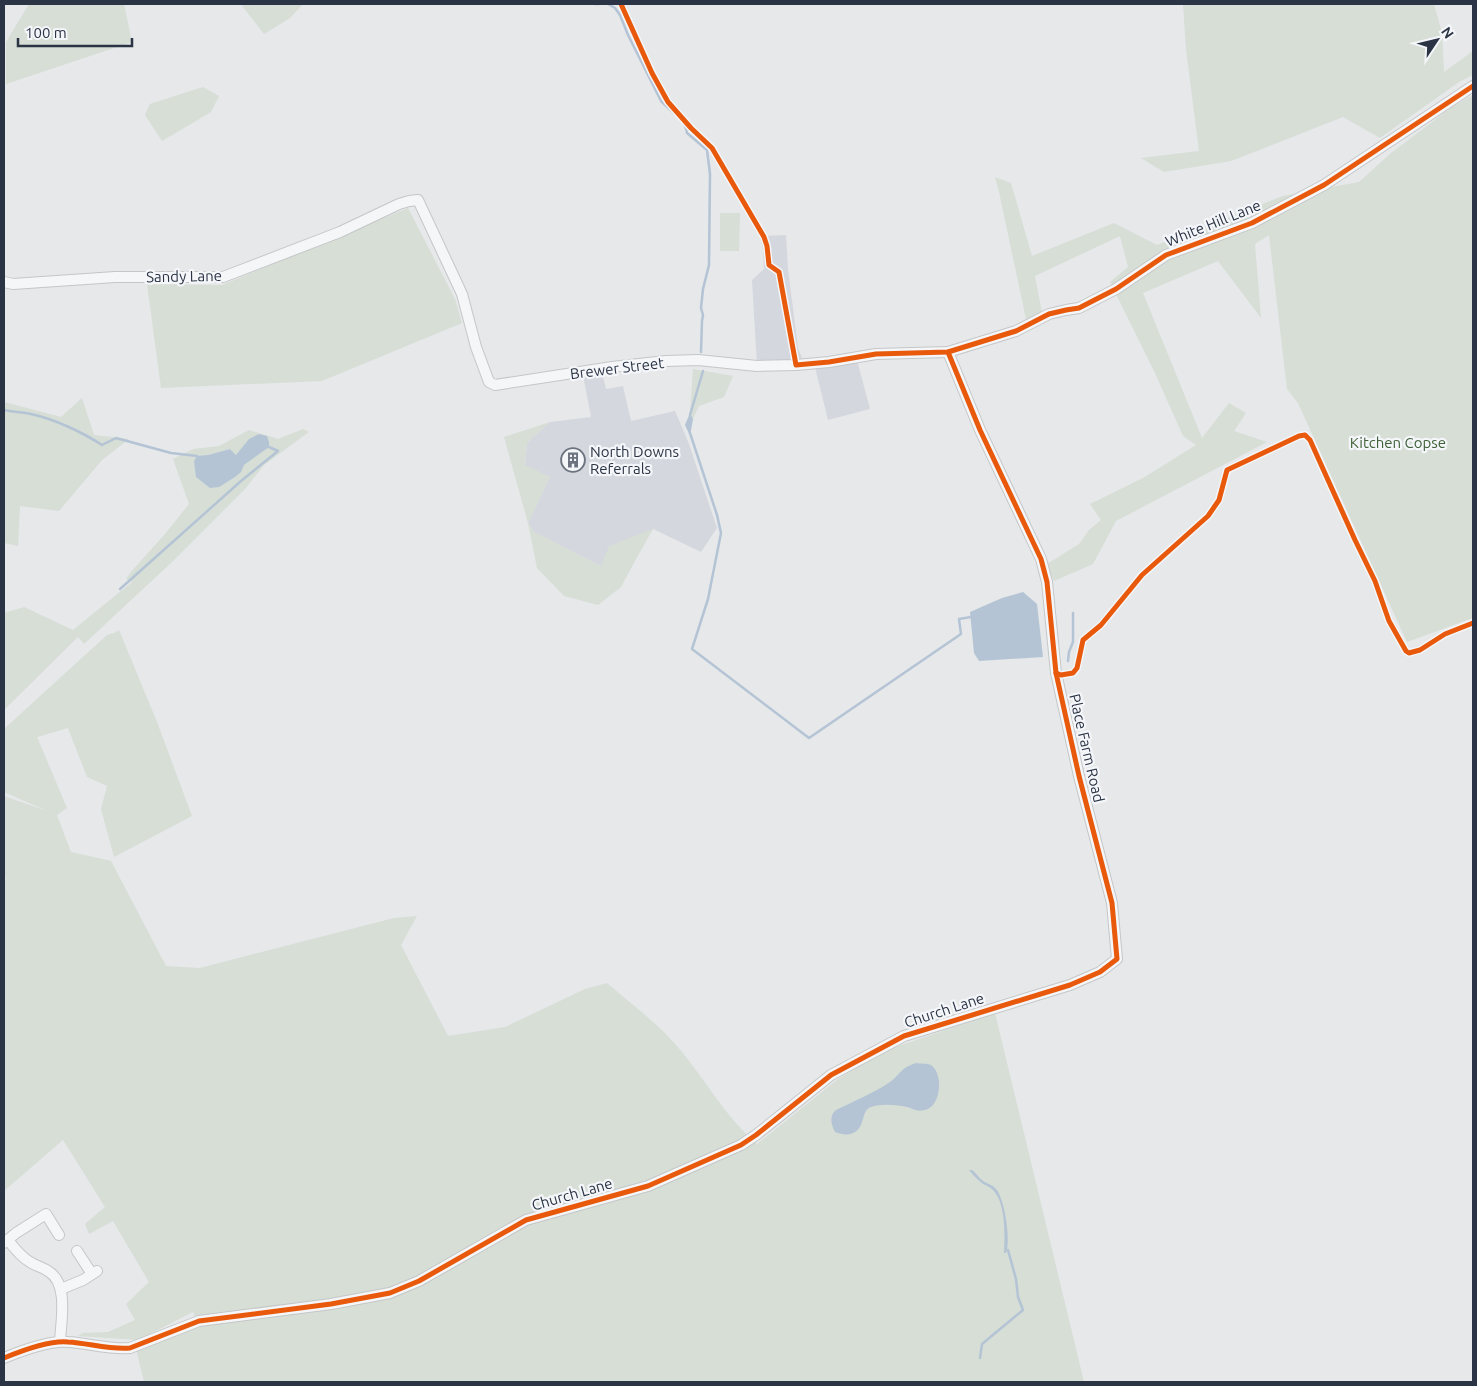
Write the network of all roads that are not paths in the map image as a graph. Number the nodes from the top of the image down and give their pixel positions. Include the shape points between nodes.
1 (1473, 86) edge
2 (409, 201) joint
3 (4, 282) edge
4 (948, 352) junction
5 (1117, 959) joint
6 (39, 1205) dead end
7 (46, 1214) junction
8 (60, 1235) dead end
9 (6, 1241) edge
10 (77, 1251) dead end
11 (61, 1289) junction
12 (60, 1342) junction
13 (4, 1358) edge

1 - 4 street, White Hill Lane via 1324,185 1252,223 1166,255 1116,289 1079,308 1049,314 1016,331
2 - 3 street, Sandy Lane via 223,278 114,277
2 - 4 street, Brewer Street via 418,200 462,294 476,347 489,382 495,385 666,361 796,365 876,354
4 - 5 street, Place Farm Road via 1048,582 1056,673 1112,903
5 - 12 street, Church Lane via 1100,972 1070,985 904,1036 831,1076 741,1145 648,1186 526,1220 419,1281 390,1293 199,1321 130,1348
6 - 7 street
7 - 8 street
7 - 9 street
9 - 11 street via 24,1258 50,1272
10 - 11 street via 95,1272
11 - 12 street
12 - 13 street, Church Lane

